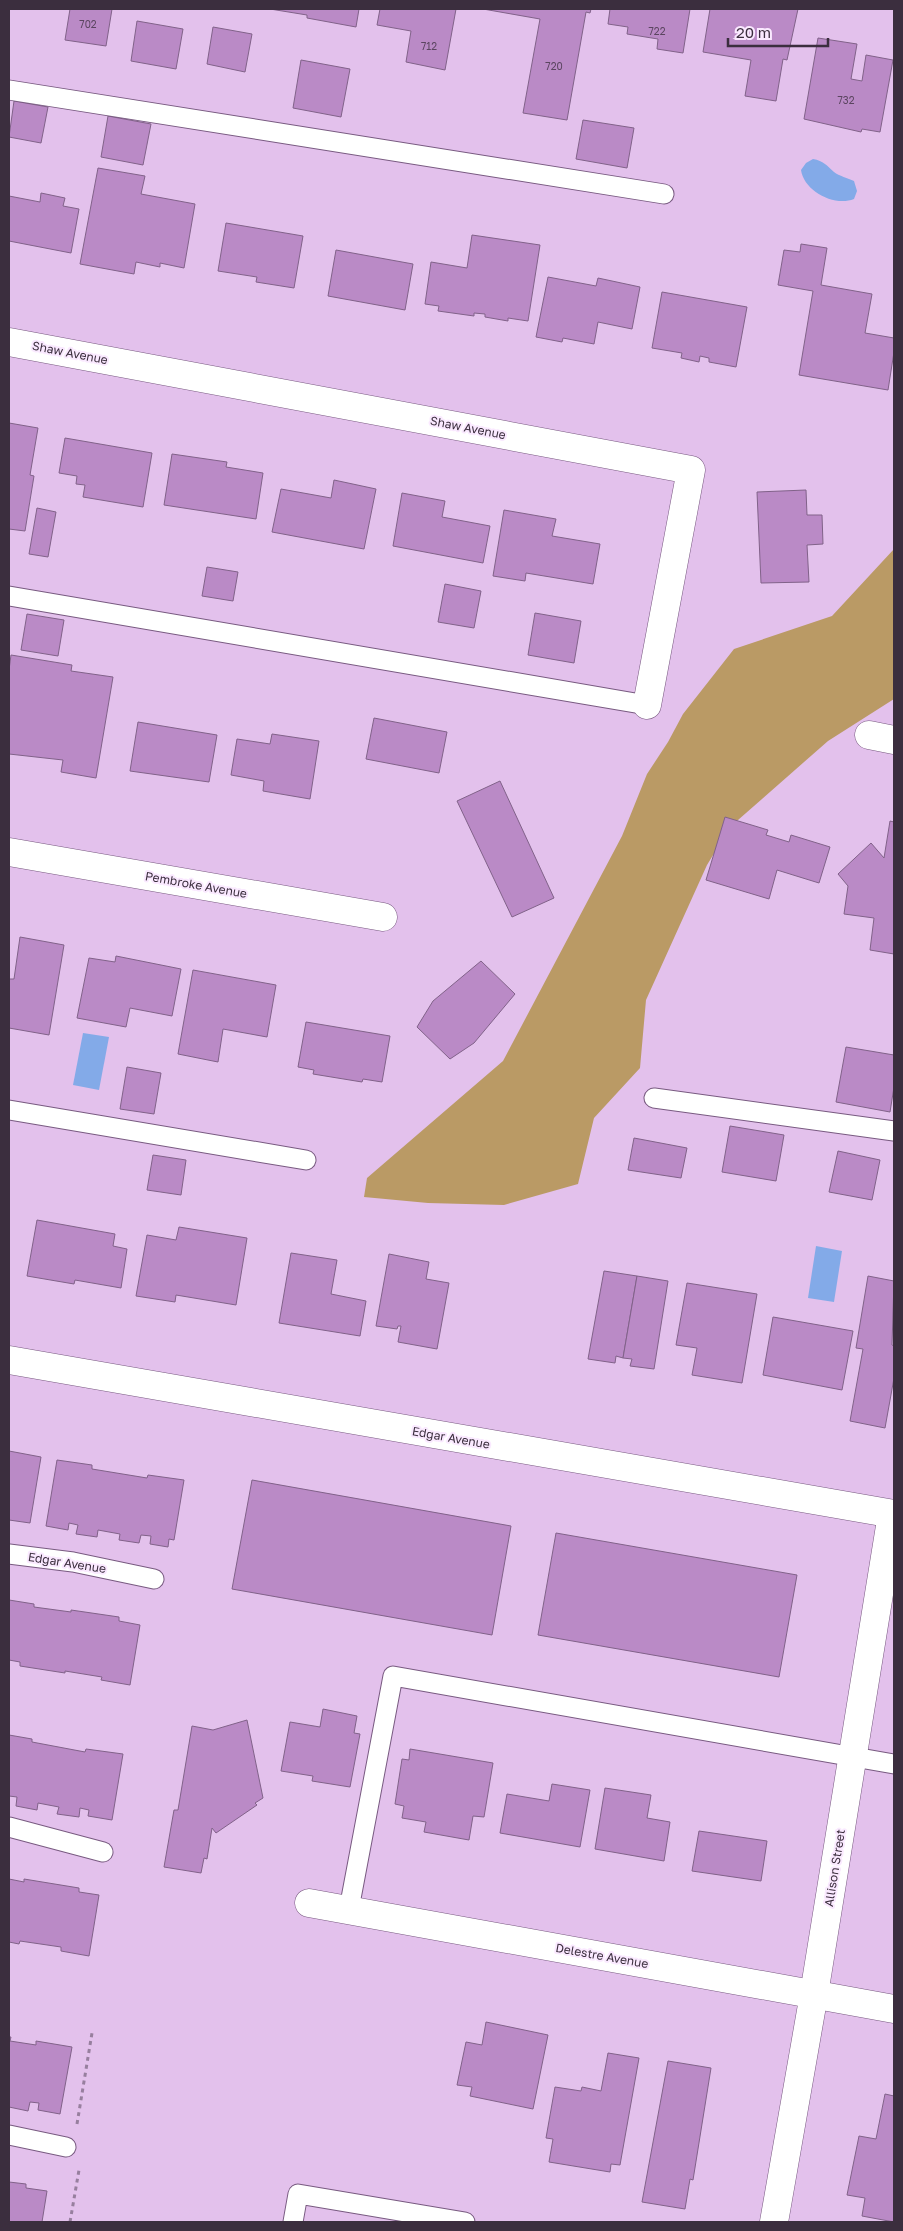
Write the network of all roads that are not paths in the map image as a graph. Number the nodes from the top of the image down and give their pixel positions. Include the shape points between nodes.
1 (9, 90) edge
2 (664, 194) dead end
3 (9, 342) edge
4 (9, 596) edge
5 (647, 705) joint
6 (9, 852) edge
7 (384, 917) dead end
8 (654, 1098) dead end
9 (9, 1110) edge
10 (894, 1131) edge
11 (306, 1160) dead end
12 (9, 1360) edge
13 (893, 1514) edge
14 (9, 1554) edge
15 (154, 1579) dead end
16 (853, 1757) junction
17 (894, 1764) edge
18 (9, 1827) edge
19 (103, 1852) dead end
20 (309, 1903) dead end
21 (348, 1909) junction
22 (814, 1994) junction
23 (894, 2009) edge
24 (9, 2135) edge
25 (66, 2147) dead end
26 (293, 2222) edge
27 (465, 2222) edge
28 (774, 2222) edge

1 - 2 lane
3 - 5 street, Shaw Avenue via 691,470
4 - 5 lane
6 - 7 street, Pembroke Avenue
8 - 10 lane
9 - 11 lane
12 - 13 street, Edgar Avenue
13 - 16 street, Allison Street
14 - 15 lane, Edgar Avenue via 73,1562
16 - 17 lane
16 - 21 lane via 393,1676
16 - 22 street, Allison Street
18 - 19 lane
20 - 21 street, Delestre Avenue
21 - 22 street, Delestre Avenue
22 - 23 street, Delestre Avenue
22 - 28 street, Allison Street
24 - 25 lane
26 - 27 lane via 298,2194

